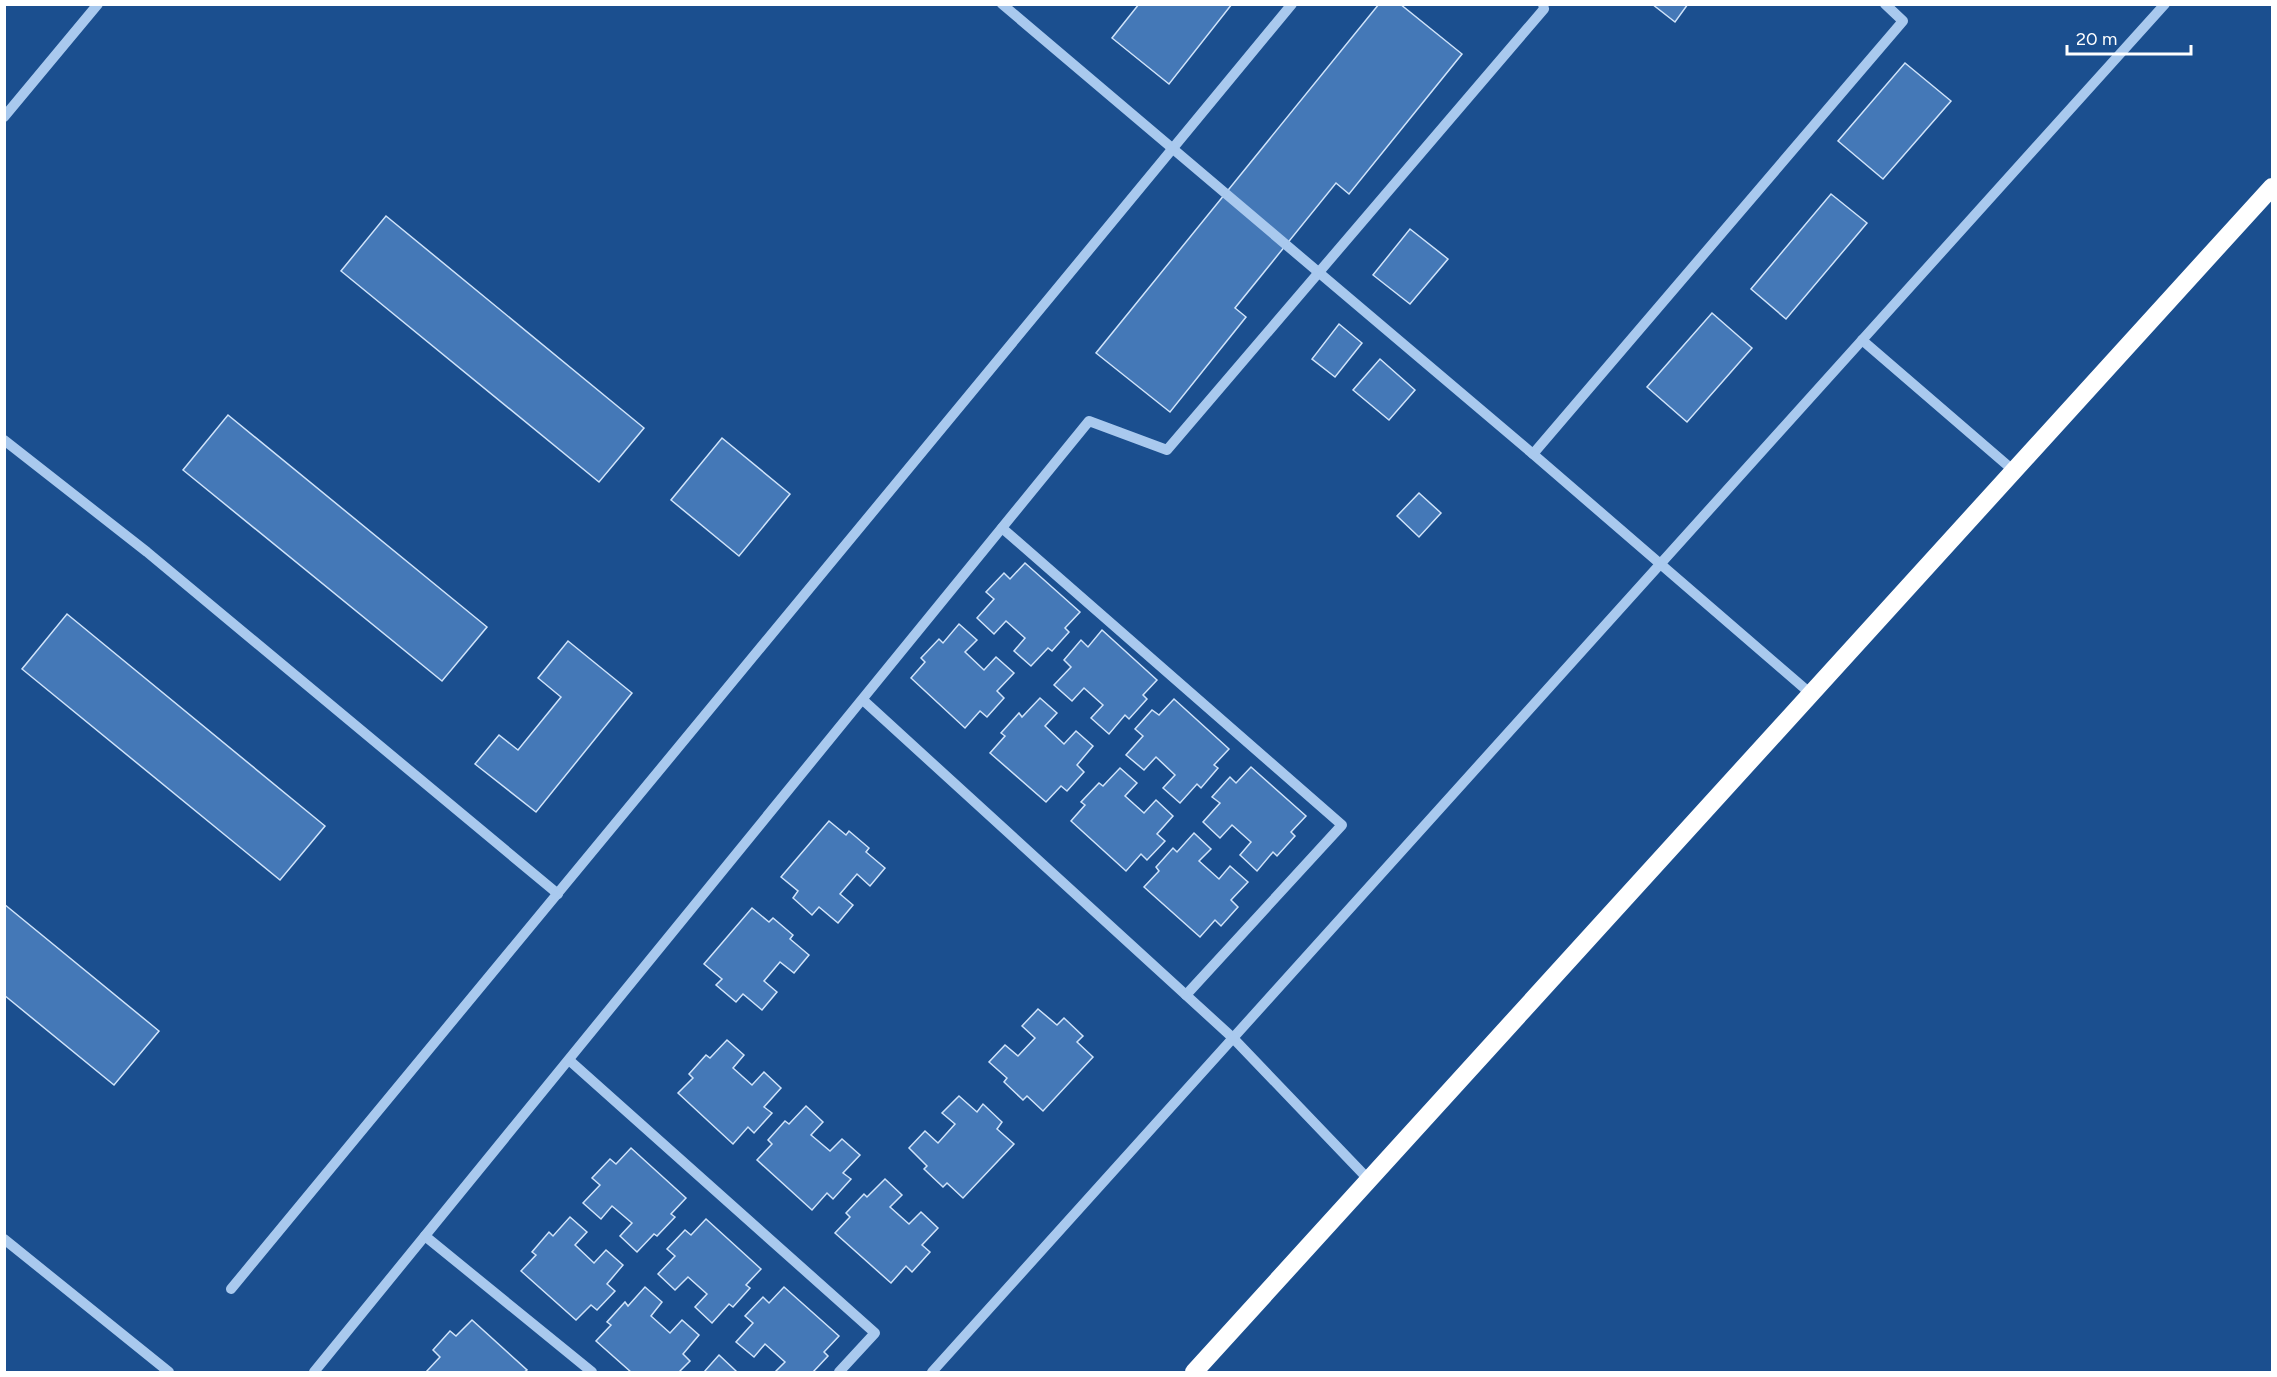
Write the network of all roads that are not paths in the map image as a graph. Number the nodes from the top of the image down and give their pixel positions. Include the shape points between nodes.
1 (98, 4) edge
2 (1002, 4) edge
3 (1292, 4) edge
4 (1543, 4) edge
5 (1885, 4) edge
6 (2165, 4) edge
7 (4, 117) edge
8 (1174, 149) junction
9 (2272, 187) edge
10 (1319, 272) junction
11 (1862, 340) junction
12 (4, 440) edge
13 (1533, 454) junction
14 (2014, 471) junction
15 (1002, 528) junction
16 (1661, 564) junction
17 (1811, 694) junction
18 (863, 700) junction
19 (558, 894) junction
20 (1186, 994) junction
21 (1233, 1038) junction
22 (568, 1060) junction
23 (1368, 1180) junction
24 (425, 1236) junction
25 (4, 1239) edge
26 (231, 1289) dead end
27 (170, 1372) edge
28 (314, 1372) edge
29 (592, 1372) edge
30 (838, 1372) edge
31 (932, 1372) edge
32 (1194, 1372) edge

1 - 7 street
2 - 8 street
3 - 8 street
4 - 10 street via 1544,9
5 - 13 street via 1903,21
6 - 11 street
8 - 10 street
8 - 19 street
9 - 14 highway
10 - 13 street
10 - 15 street via 1167,450 1089,421
11 - 14 street
11 - 16 street
12 - 19 street via 147,552
13 - 16 street
14 - 17 highway
15 - 18 street
15 - 20 street via 1342,825
16 - 17 street
16 - 21 street
17 - 23 highway
18 - 20 street
18 - 22 street
19 - 26 street
20 - 21 street
21 - 23 street
21 - 31 street
22 - 24 street
22 - 30 street via 875,1333
23 - 32 highway
24 - 28 street
24 - 29 street
25 - 27 street

